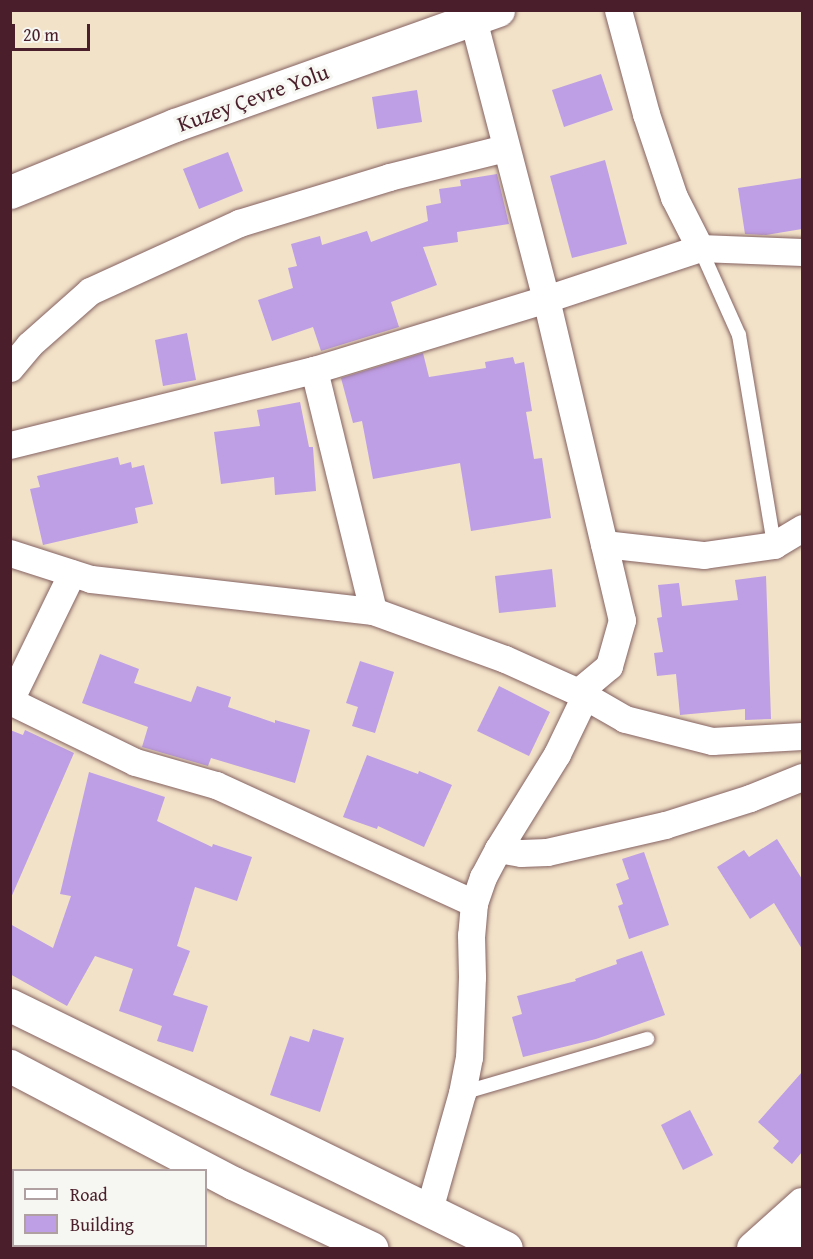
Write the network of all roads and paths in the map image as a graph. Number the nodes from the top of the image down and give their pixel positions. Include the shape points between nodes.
1 (618, 10) edge
2 (479, 13) edge
3 (505, 148) junction
4 (10, 192) edge
5 (700, 248) junction
6 (802, 252) edge
7 (546, 299) junction
8 (10, 368) edge
9 (314, 370) junction
10 (10, 446) edge
11 (802, 528) edge
12 (604, 544) junction
13 (774, 545) junction
14 (10, 553) edge
15 (72, 573) junction
16 (373, 611) junction
17 (578, 692) junction
18 (10, 701) edge
19 (802, 736) edge
20 (802, 777) edge
21 (498, 849) junction
22 (474, 903) junction
23 (10, 1005) edge
24 (647, 1039) dead end
25 (10, 1066) edge
26 (462, 1093) junction
27 (205, 1169) edge
28 (207, 1170) edge
29 (802, 1204) edge
30 (429, 1210) junction
31 (802, 1232) edge
32 (802, 1243) edge
33 (364, 1246) edge
34 (506, 1248) edge
35 (753, 1248) edge
36 (792, 1248) edge
37 (800, 1248) edge

1 - 5 street via 646,114 674,197
2 - 3 street
2 - 4 main road, Kuzey Çevre Yolu via 175,125
3 - 7 street
3 - 8 street via 389,177 239,223 90,291 28,345
5 - 6 street
5 - 7 street
5 - 13 lane via 739,335
7 - 9 street
7 - 12 street
9 - 10 street
9 - 16 street
11 - 13 street
12 - 13 street via 704,555
12 - 17 street via 622,620 609,666
14 - 15 street
15 - 16 street via 91,579
15 - 18 street
16 - 17 street via 453,638
17 - 19 street via 625,719 712,741
17 - 21 street via 582,702 557,754
18 - 22 street via 135,762 216,785
20 - 21 street via 750,798 654,827 547,852
21 - 22 street
22 - 26 street via 471,1012
23 - 30 main road
24 - 26 lane
25 - 27 main road
26 - 30 street
28 - 33 main road
29 - 35 main road
30 - 34 main road
31 - 36 main road
32 - 37 main road

